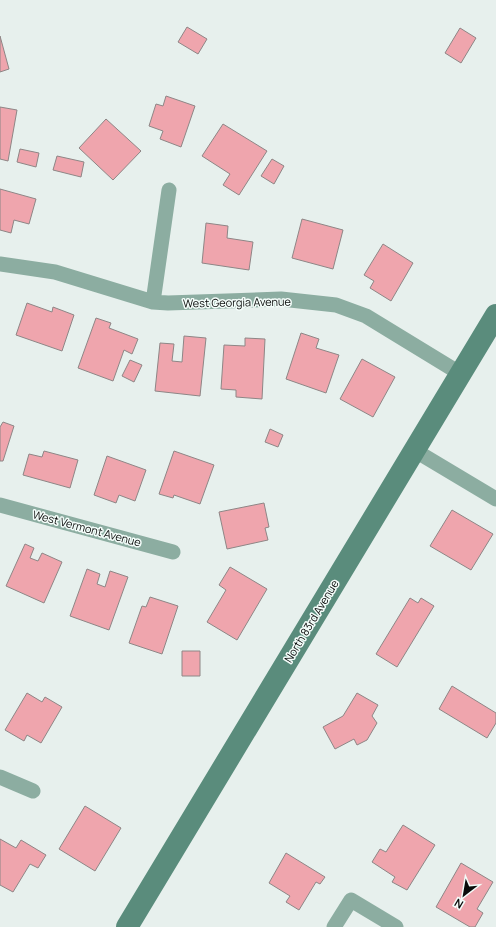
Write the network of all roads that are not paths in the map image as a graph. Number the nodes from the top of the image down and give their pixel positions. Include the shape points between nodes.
1 (169, 190) dead end
2 (0, 264) edge
3 (153, 302) junction
4 (496, 315) edge
5 (461, 374) junction
6 (414, 450) junction
7 (496, 499) edge
8 (0, 505) edge
9 (173, 552) dead end
10 (0, 778) edge
11 (33, 791) dead end
12 (127, 927) edge
13 (334, 927) edge
14 (396, 927) edge

1 - 3 street
2 - 3 street, West Georgia Avenue via 55,272
3 - 5 street, West Georgia Avenue via 281,299 336,305 366,316
4 - 5 main road, North 83rd Avenue
5 - 6 main road, North 83rd Avenue
6 - 7 street
6 - 12 main road, North 83rd Avenue
8 - 9 street, West Vermont Avenue
10 - 11 street
13 - 14 street via 351,900

